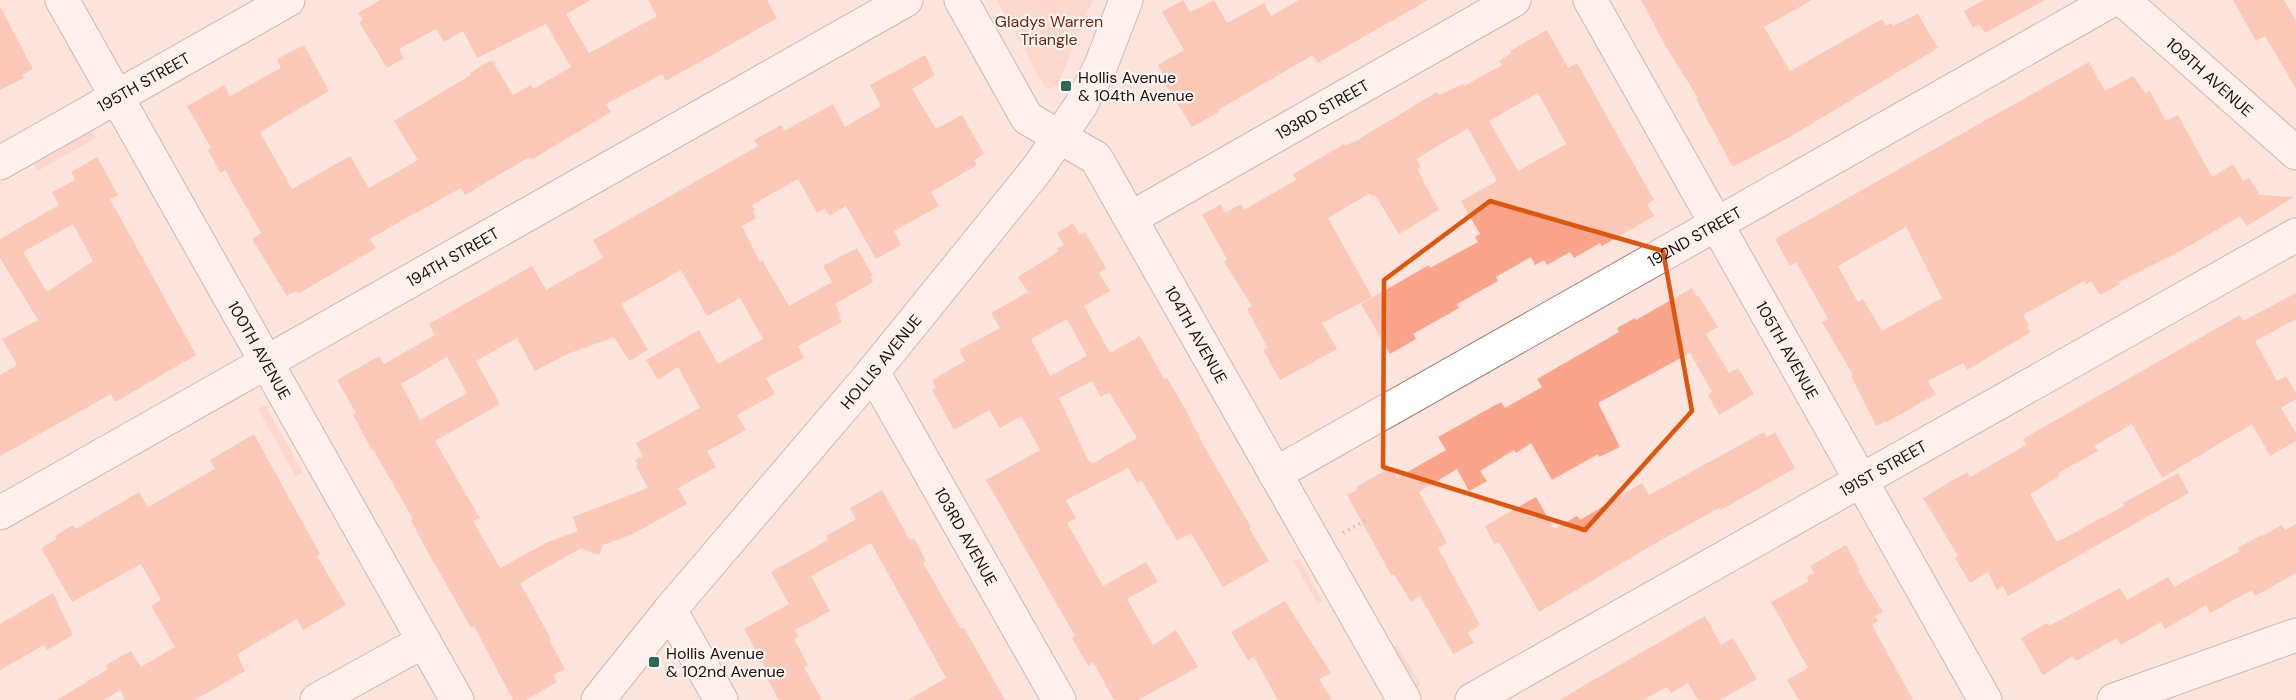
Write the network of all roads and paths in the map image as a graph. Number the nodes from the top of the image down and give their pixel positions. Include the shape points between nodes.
1 (62, 0) edge
2 (288, 0) edge
3 (906, 0) edge
4 (961, 0) edge
5 (1126, 0) edge
6 (1514, 0) edge
7 (1590, 0) edge
8 (2112, 0) edge
9 (2124, 0) edge
10 (117, 98) junction
11 (1060, 137) junction
12 (2296, 153) edge
13 (0, 163) edge
14 (1131, 218) junction
15 (1716, 224) junction
16 (2296, 235) edge
17 (267, 363) junction
18 (873, 372) junction
19 (1275, 474) junction
20 (1862, 480) junction
21 (0, 513) edge
22 (1368, 519) dead end
23 (1341, 534) dead end
24 (670, 610) junction
25 (2296, 635) edge
26 (424, 641) junction
27 (317, 700) edge
28 (457, 700) edge
29 (598, 700) edge
30 (721, 700) edge
31 (1059, 700) edge
32 (1404, 700) edge
33 (1472, 700) edge
34 (1985, 700) edge
35 (2114, 700) edge

1 - 10 street, 100TH AVENUE
2 - 10 street, 195TH STREET
3 - 17 street, 194TH STREET
4 - 11 street, 104TH AVENUE via 1027,118
5 - 11 street, HOLLIS AVENUE via 1101,65
6 - 14 street, 193RD STREET
7 - 15 street, 105TH AVENUE
8 - 15 street, 192ND STREET
9 - 12 street, 109TH AVENUE
10 - 13 street, 195TH STREET
10 - 17 street, 100TH AVENUE
11 - 14 street, 104TH AVENUE via 1096,158
11 - 18 street, HOLLIS AVENUE
14 - 19 street, 104TH AVENUE
15 - 19 street, 192ND STREET
15 - 20 street, 105TH AVENUE
16 - 20 street, 191ST STREET
17 - 21 street, 194TH STREET
17 - 26 street, 100TH AVENUE
18 - 24 street, HOLLIS AVENUE
18 - 31 street, 103RD AVENUE
19 - 32 street, 104TH AVENUE
20 - 33 street, 191ST STREET
20 - 34 street, 105TH AVENUE
22 - 23 path
24 - 29 street, HOLLIS AVENUE
24 - 30 street
25 - 35 street
26 - 27 street
26 - 28 street, 100TH AVENUE

